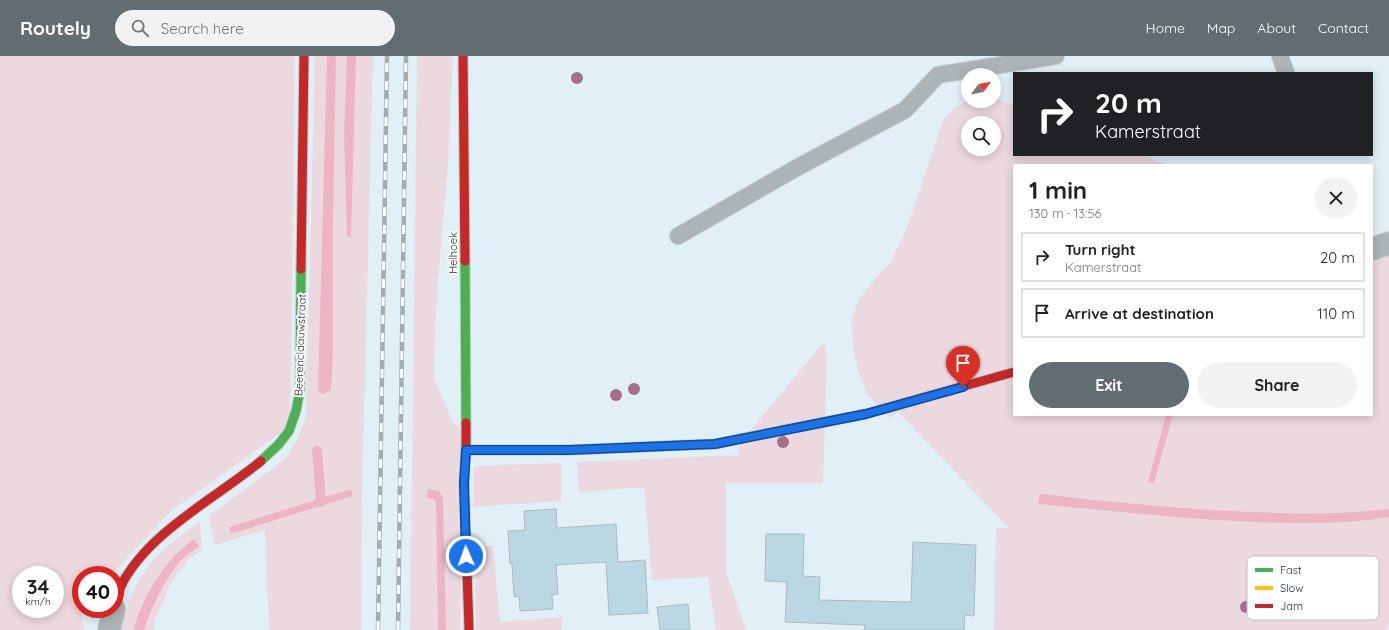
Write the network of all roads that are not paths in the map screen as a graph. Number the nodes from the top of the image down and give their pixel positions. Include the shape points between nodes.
1 (304, 56) edge
2 (463, 56) edge
3 (1056, 56) edge
4 (1280, 56) edge
5 (1286, 72) edge
6 (678, 236) dead end
7 (1389, 243) edge
8 (1373, 249) edge
9 (1013, 372) edge
10 (466, 450) junction
11 (124, 581) edge
12 (112, 618) edge
13 (109, 630) edge
14 (469, 630) edge

1 - 11 street, Beerenclaauwstraat via 300,390 290,429 264,460 162,535 131,569
2 - 10 street, Helhoek
3 - 6 lane via 938,75 904,110
4 - 5 lane
7 - 8 street
9 - 10 street via 866,414 715,444 569,450
10 - 14 street, Helhoek via 464,483
12 - 13 street

